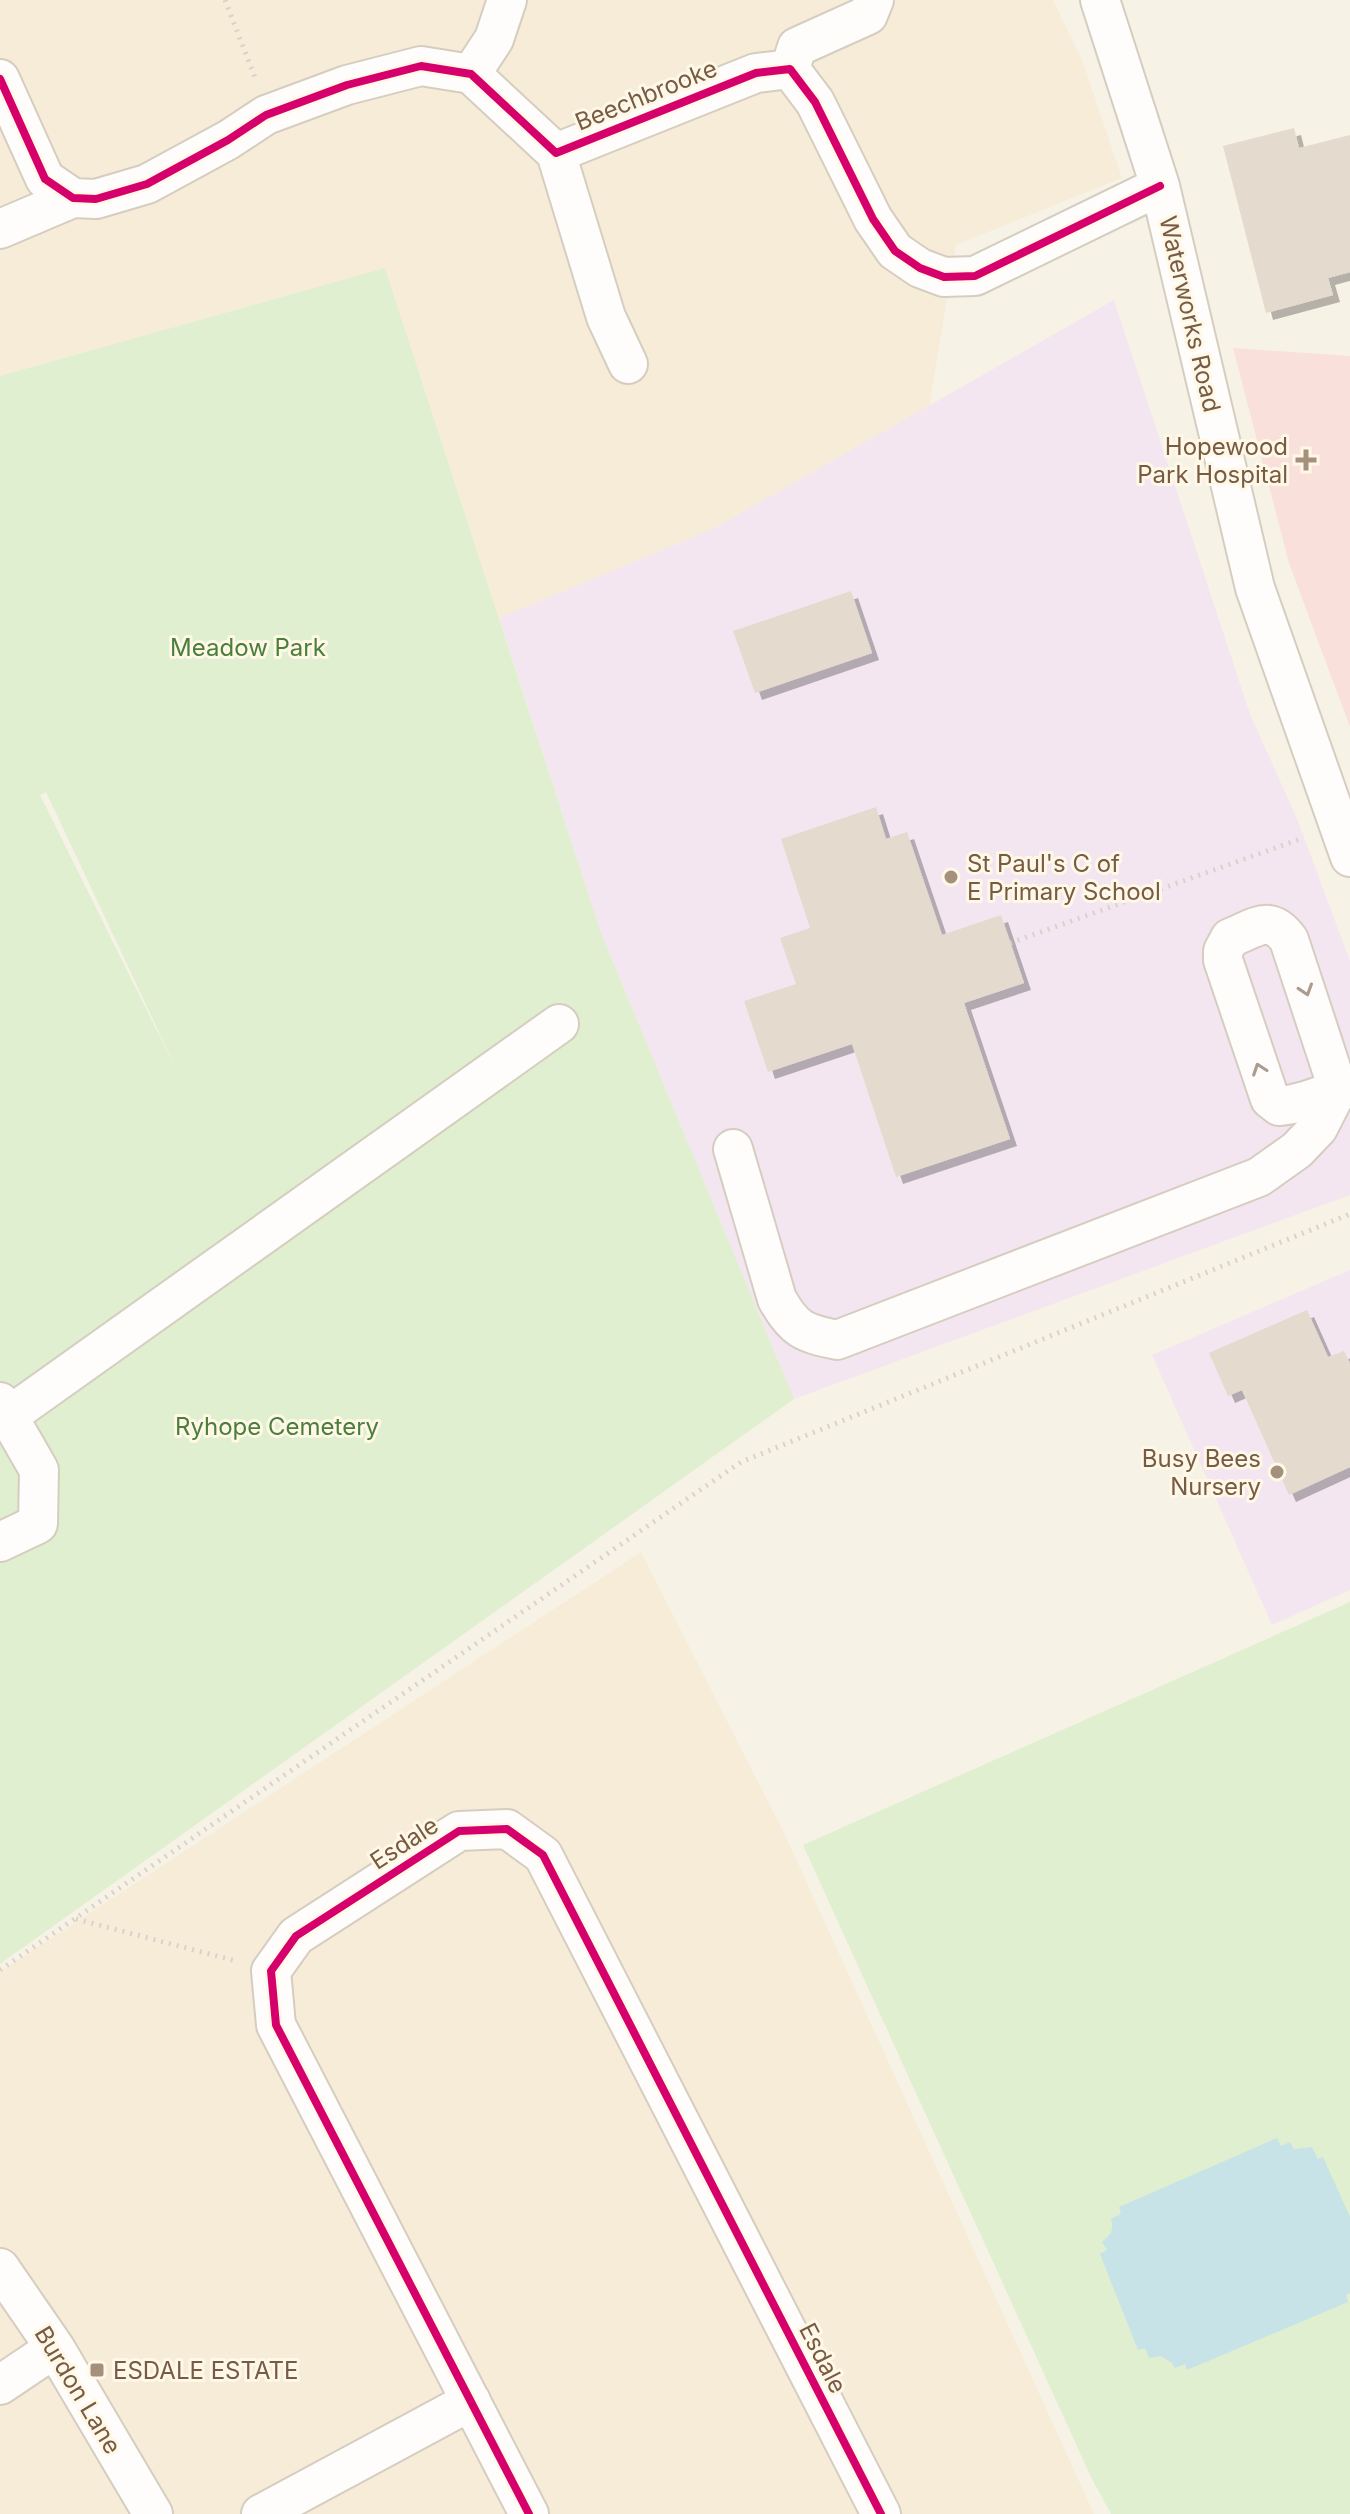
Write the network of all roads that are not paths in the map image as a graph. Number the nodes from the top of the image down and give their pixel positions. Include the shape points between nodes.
1 (507, 0) edge
2 (874, 0) edge
3 (1100, 0) edge
4 (790, 69) junction
5 (471, 74) junction
6 (0, 79) edge
7 (556, 153) junction
8 (1160, 186) junction
9 (73, 198) junction
10 (0, 229) edge
11 (628, 364) dead end
12 (1342, 822) edge
13 (559, 1024) dead end
14 (1344, 1087) edge
15 (733, 1149) dead end
16 (4, 1410) edge
17 (0, 1542) edge
18 (0, 2268) edge
19 (55, 2348) junction
20 (0, 2385) edge
21 (471, 2401) junction
22 (153, 2514) edge
23 (261, 2514) edge
24 (529, 2514) edge
25 (881, 2514) edge

1 - 5 street via 494,39
2 - 4 street via 868,15 797,47
3 - 8 street, Waterworks Road
4 - 7 street, Beechbrooke via 756,73
4 - 8 street via 815,102 873,219 895,251 944,277 975,276
5 - 7 street, Beechbrooke
5 - 9 street via 421,66 347,85 266,115 147,184 96,199
6 - 9 street via 45,179
7 - 11 street via 606,317
8 - 12 street, Waterworks Road via 1255,588
9 - 10 street
13 - 16 street
14 - 15 street via 1318,1128 1259,1177 837,1340 812,1334 788,1319 777,1299
16 - 17 street via 39,1470 38,1524
18 - 19 street, Burdon Lane
19 - 20 street
19 - 22 street, Burdon Lane
21 - 23 street
21 - 24 street
21 - 25 street, Esdale via 276,2025 271,1971 296,1936 459,1831 507,1829 543,1855

